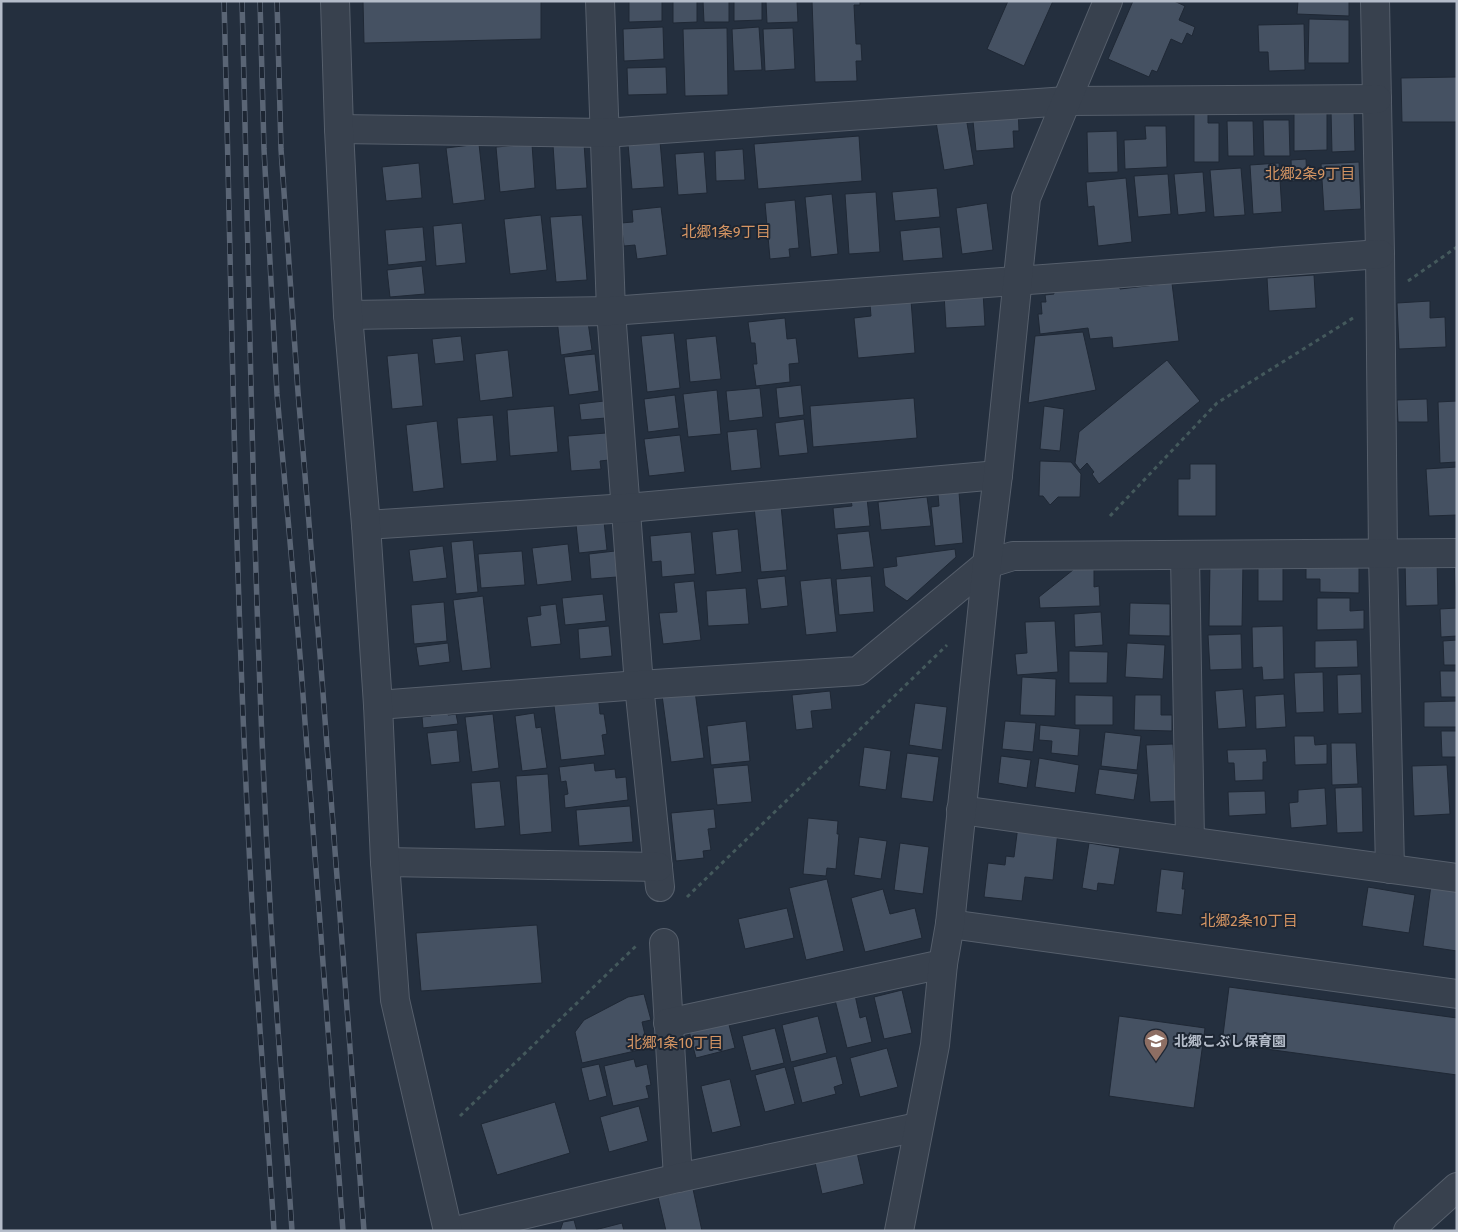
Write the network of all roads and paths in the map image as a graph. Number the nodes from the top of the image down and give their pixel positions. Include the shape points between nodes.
1 (335, 1) edge
2 (600, 1) edge
3 (1108, 1) edge
4 (1375, 1) edge
5 (1377, 99) junction
6 (1067, 101) junction
7 (338, 129) junction
8 (604, 133) junction
9 (1457, 247) edge
10 (1380, 254) junction
11 (1017, 282) junction
12 (1380, 300) junction
13 (611, 311) junction
14 (348, 315) junction
15 (998, 475) junction
16 (626, 508) junction
17 (1110, 516) dead end
18 (366, 525) junction
19 (1457, 554) edge
20 (1382, 555) junction
21 (1185, 556) junction
22 (987, 564) junction
23 (947, 645) dead end
24 (639, 686) junction
25 (378, 705) junction
26 (961, 810) junction
27 (1190, 841) junction
28 (385, 862) junction
29 (1390, 869) junction
30 (1457, 878) edge
31 (682, 902) dead end
32 (950, 924) junction
33 (651, 943) joint
34 (943, 964) junction
35 (1457, 994) edge
36 (668, 1023) junction
37 (460, 1116) dead end
38 (918, 1127) junction
39 (678, 1178) junction
40 (1457, 1187) edge
41 (448, 1231) edge
42 (455, 1231) edge
43 (899, 1231) edge
44 (1408, 1231) edge

1 - 7 street
2 - 8 street
3 - 6 street
4 - 5 street
5 - 6 street
5 - 10 street
6 - 8 street
6 - 11 street via 1026,198
7 - 8 street
7 - 14 street
8 - 13 street
9 - 12 path
10 - 11 street
10 - 12 street
11 - 13 street
11 - 15 street
12 - 17 path via 1217,403
12 - 20 street
13 - 14 street
13 - 16 street
14 - 18 street
15 - 16 street
15 - 22 street
16 - 18 street
16 - 24 street
18 - 25 street
19 - 20 street
20 - 21 street
20 - 29 street
21 - 22 street via 1012,556
21 - 27 street
22 - 24 street via 858,672
22 - 26 street
23 - 31 path
24 - 25 street
24 - 28 street via 659,877
25 - 28 street
26 - 27 street
26 - 32 street
27 - 29 street
28 - 41 street via 395,1000
29 - 30 street
32 - 34 street
32 - 35 street
33 - 36 street
33 - 37 path
34 - 36 street
34 - 38 street via 935,1045
36 - 39 street
38 - 39 street
38 - 43 street
39 - 42 street
40 - 44 street

